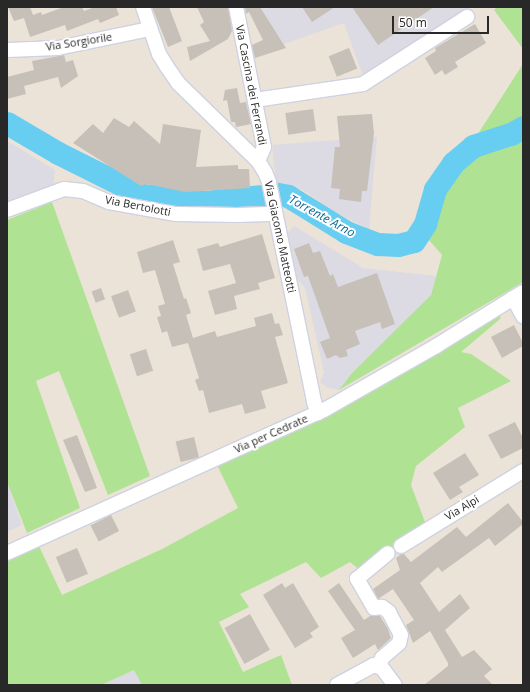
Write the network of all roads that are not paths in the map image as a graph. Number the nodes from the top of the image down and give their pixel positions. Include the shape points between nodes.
1 (143, 7) edge
2 (236, 7) edge
3 (467, 17) dead end
4 (150, 29) junction
5 (7, 50) edge
6 (255, 100) junction
7 (258, 161) junction
8 (7, 210) edge
9 (274, 210) junction
10 (518, 295) edge
11 (523, 316) edge
12 (318, 413) junction
13 (523, 471) edge
14 (401, 546) dead end
15 (7, 553) edge
16 (388, 553) dead end
17 (378, 666) junction
18 (337, 685) edge
19 (395, 685) edge

1 - 4 street, Via Giacomo Matteotti
2 - 6 street, Via Cascina dei Ferrandi
3 - 6 street via 363,84
4 - 5 street, Via Sorgiorile via 58,48
4 - 7 street, Via Giacomo Matteotti via 159,54 178,83
6 - 7 street, Via Cascina dei Ferrandi via 264,147
7 - 9 street, Via Giacomo Matteotti via 269,182
8 - 9 street, Via Bertolotti via 64,189 83,190 109,202 176,214 237,215
9 - 12 street, Via Giacomo Matteotti
10 - 11 street
10 - 12 street, Via per Cedrate via 436,346
12 - 15 street, Via per Cedrate
13 - 14 street, Via Alpi
16 - 17 street via 356,579 374,608 382,607 389,612 401,636 400,643 382,658
17 - 18 street via 370,666
17 - 19 street

